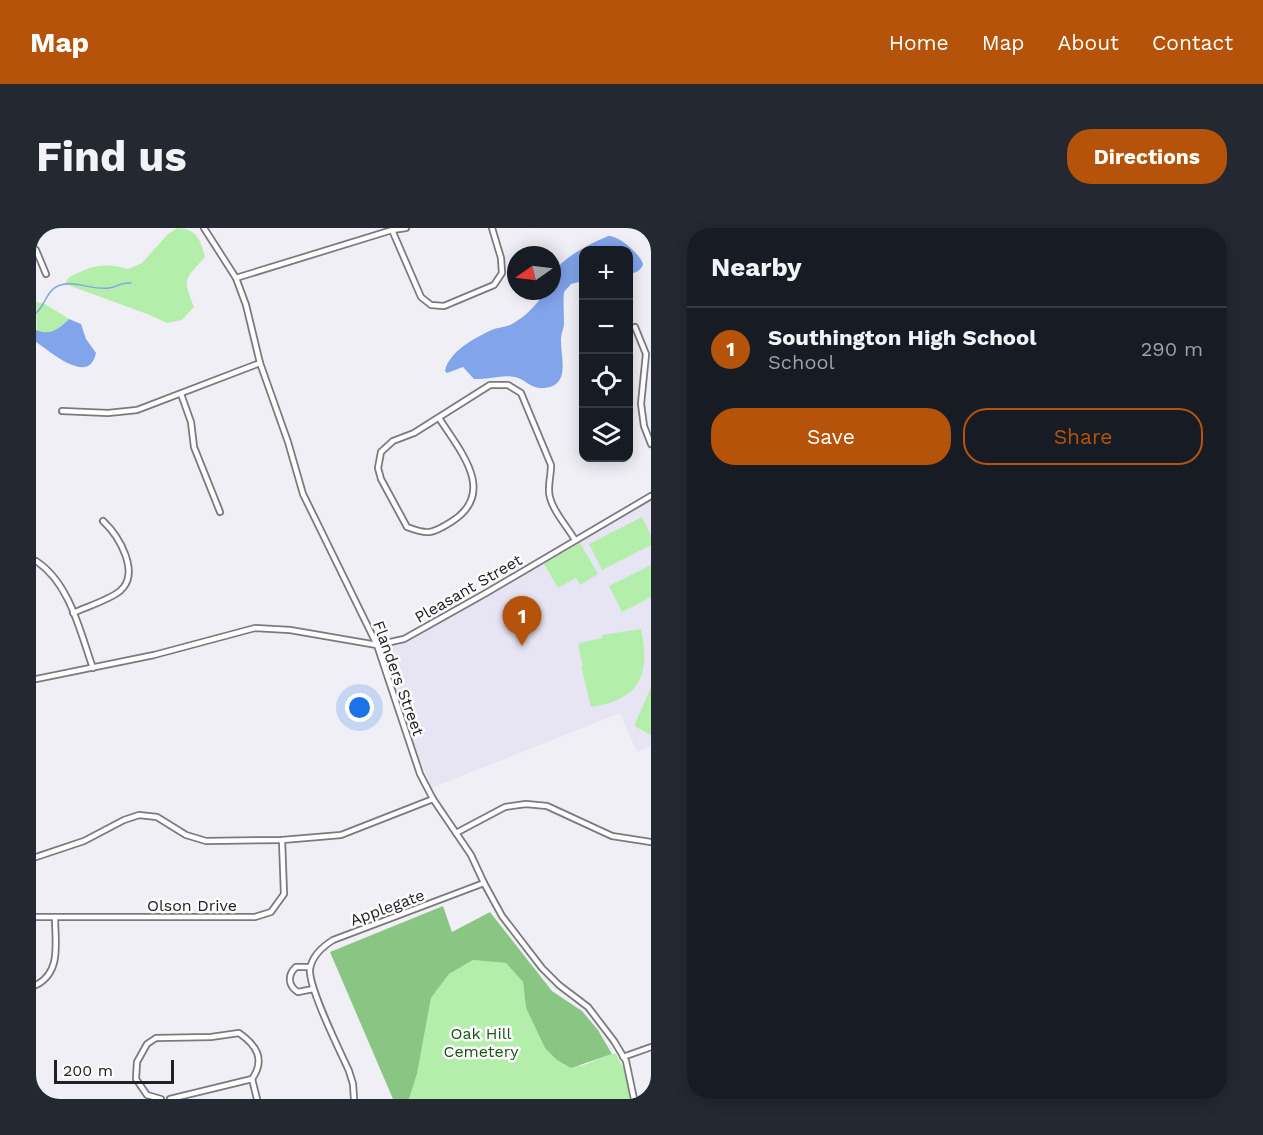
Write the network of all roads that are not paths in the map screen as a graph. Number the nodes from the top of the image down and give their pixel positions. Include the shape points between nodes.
1 (204, 228) edge
2 (406, 228) edge
3 (492, 228) edge
4 (392, 230) junction
5 (36, 250) edge
6 (46, 274) dead end
7 (236, 278) junction
8 (635, 327) dead end
9 (260, 363) junction
10 (181, 394) junction
11 (62, 411) dead end
12 (439, 418) junction
13 (651, 444) edge
14 (651, 496) edge
15 (220, 512) dead end
16 (104, 521) dead end
17 (575, 540) junction
18 (36, 561) edge
19 (73, 613) junction
20 (377, 645) junction
21 (93, 668) junction
22 (36, 680) edge
23 (433, 799) junction
24 (456, 833) junction
25 (282, 840) junction
26 (651, 842) edge
27 (36, 857) edge
28 (484, 883) junction
29 (36, 917) edge
30 (55, 917) junction
31 (310, 967) junction
32 (36, 985) edge
33 (314, 989) junction
34 (651, 1047) edge
35 (623, 1057) junction
36 (252, 1079) junction
37 (161, 1099) edge
38 (170, 1099) edge
39 (257, 1099) edge
40 (354, 1099) edge
41 (634, 1099) edge

1 - 7 street, Flanders Street
2 - 4 street
3 - 4 street via 502,273 494,285 444,306 431,305 421,297
4 - 7 street
5 - 6 street
7 - 9 street, Flanders Street
8 - 13 street via 646,354 640,404
9 - 10 street
9 - 20 street, Flanders Street via 303,494
10 - 11 street via 128,412
10 - 15 street via 191,422 194,447
12 - 12 street via 393,441 381,452 378,468 407,527 422,532 434,533 460,516 471,502 475,483 471,469
12 - 17 street via 490,385 508,385 521,393 551,465 548,491 552,503
14 - 17 street, Pleasant Street
16 - 19 street via 125,552 126,583 113,595
17 - 20 street, Pleasant Street via 404,639
18 - 19 street via 54,576
19 - 21 street
20 - 21 street, Pleasant Street via 255,628
20 - 23 street, Flanders Street via 420,774
21 - 22 street, Pleasant Street
23 - 24 street, Flanders Street
23 - 25 street via 341,835
24 - 26 street via 505,807 526,804 547,806 612,836
24 - 28 street, Flanders Street
25 - 27 street via 206,842 157,817 139,815 84,842
25 - 30 street, Olson Drive via 284,894 271,912 255,917
28 - 31 street, Applegate via 333,940 317,953
28 - 35 street, Flanders Street via 502,916 543,968 588,1006
29 - 30 street, Olson Drive
30 - 32 street via 53,970
31 - 33 street
31 - 33 street, Applegate via 296,967 289,980 298,992
33 - 40 street via 349,1071
34 - 35 street
35 - 41 street, Flanders Street
36 - 37 street via 258,1070 258,1053 252,1042 239,1033 156,1038 147,1044 137,1062 136,1079 147,1095
36 - 38 street
36 - 39 street

